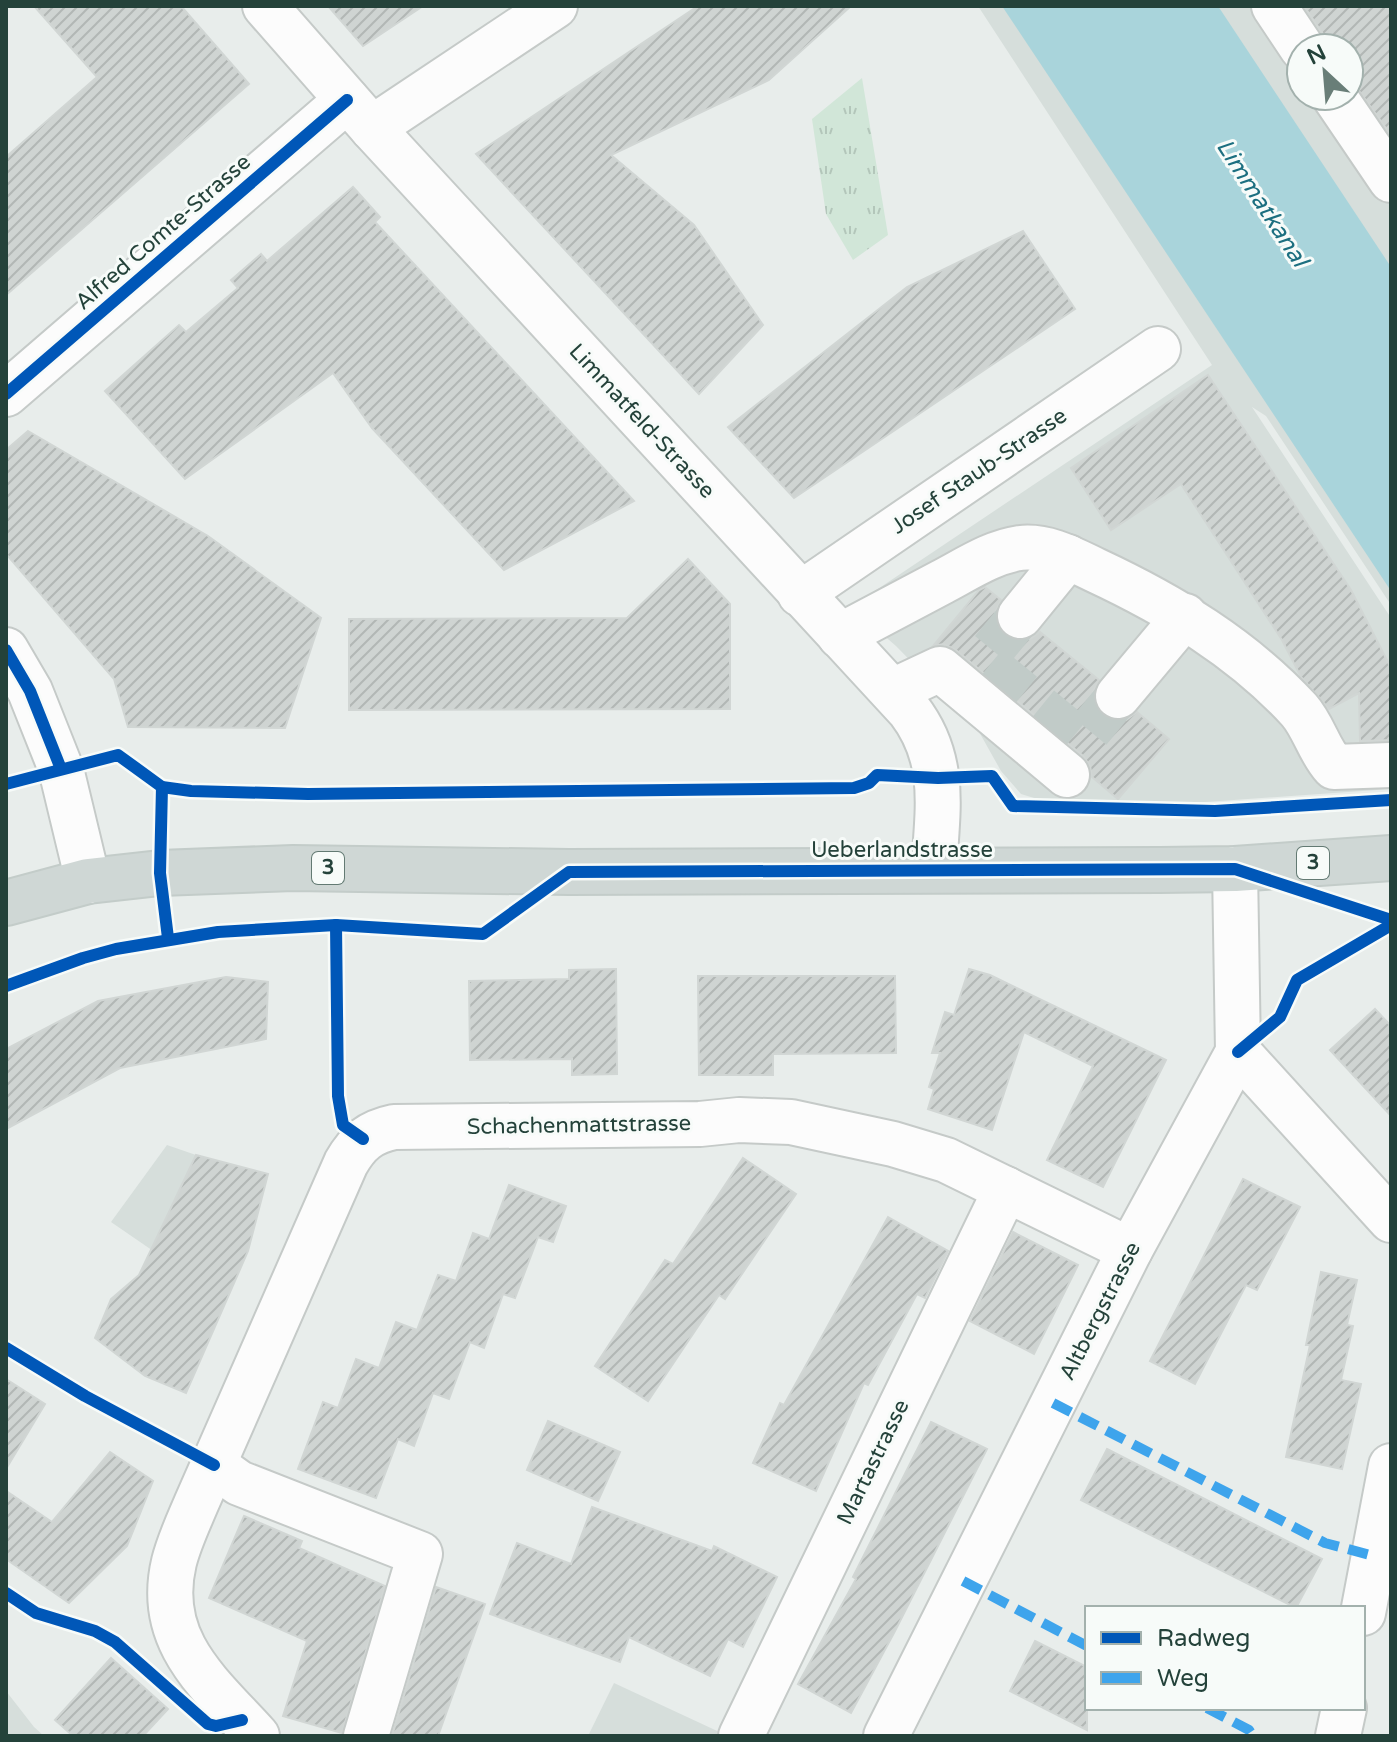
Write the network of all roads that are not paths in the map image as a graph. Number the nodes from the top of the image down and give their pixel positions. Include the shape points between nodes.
1 (265, 6) edge
2 (555, 6) edge
3 (1274, 6) edge
4 (1291, 32) edge
5 (1345, 112) edge
6 (359, 114) junction
7 (1391, 180) edge
8 (1158, 349) dead end
9 (6, 394) edge
10 (1068, 557) junction
11 (800, 594) junction
12 (1020, 616) tunnel mouth
13 (1185, 616) junction
14 (840, 636) junction
15 (6, 650) edge
16 (893, 691) junction
17 (1118, 696) tunnel mouth
18 (1391, 765) edge
19 (1067, 775) dead end
20 (1391, 858) edge
21 (1235, 869) junction
22 (934, 870) junction
23 (88, 881) junction
24 (6, 903) edge
25 (1238, 1052) junction
26 (1006, 1189) junction
27 (1391, 1220) edge
28 (1130, 1250) junction
29 (214, 1465) junction
30 (1391, 1466) edge
31 (1364, 1606) edge
32 (1344, 1710) edge
33 (257, 1736) edge
34 (366, 1736) edge
35 (741, 1736) edge
36 (886, 1736) edge
37 (1338, 1736) edge

1 - 6 street, Limmatfeld-Strasse
2 - 6 street, Alfred Comte-Strasse
3 - 4 street
5 - 7 street
6 - 9 street, Alfred Comte-Strasse
6 - 11 street, Limmatfeld-Strasse
8 - 11 street, Josef Staub-Strasse
10 - 12 street
10 - 13 street
10 - 14 street via 1021,548 985,559
11 - 14 street, Limmatfeld-Strasse
13 - 17 street
13 - 18 street via 1293,704 1334,767
14 - 16 street, Limmatfeld-Strasse
15 - 23 street via 30,691 61,769
16 - 19 street via 940,669
16 - 22 street, Limmatfeld-Strasse via 920,726 937,767
20 - 21 main road, Ueberlandstrasse / 3
21 - 22 main road, Ueberlandstrasse / 3
21 - 25 street, Altbergstrasse
22 - 23 main road, Ueberlandstrasse / 3 via 293,868
23 - 24 main road, Ueberlandstrasse / 3
25 - 27 street
25 - 28 street, Altbergstrasse
26 - 28 street, Schachenmattstrasse
26 - 29 street, Schachenmattstrasse via 946,1160 791,1122 394,1127 374,1132 346,1163
26 - 35 street, Martastrasse
28 - 36 street, Altbergstrasse
29 - 33 street, Schachenmattstrasse via 175,1559 172,1619 189,1659
29 - 34 street via 239,1483 420,1554
30 - 31 street
32 - 37 street

